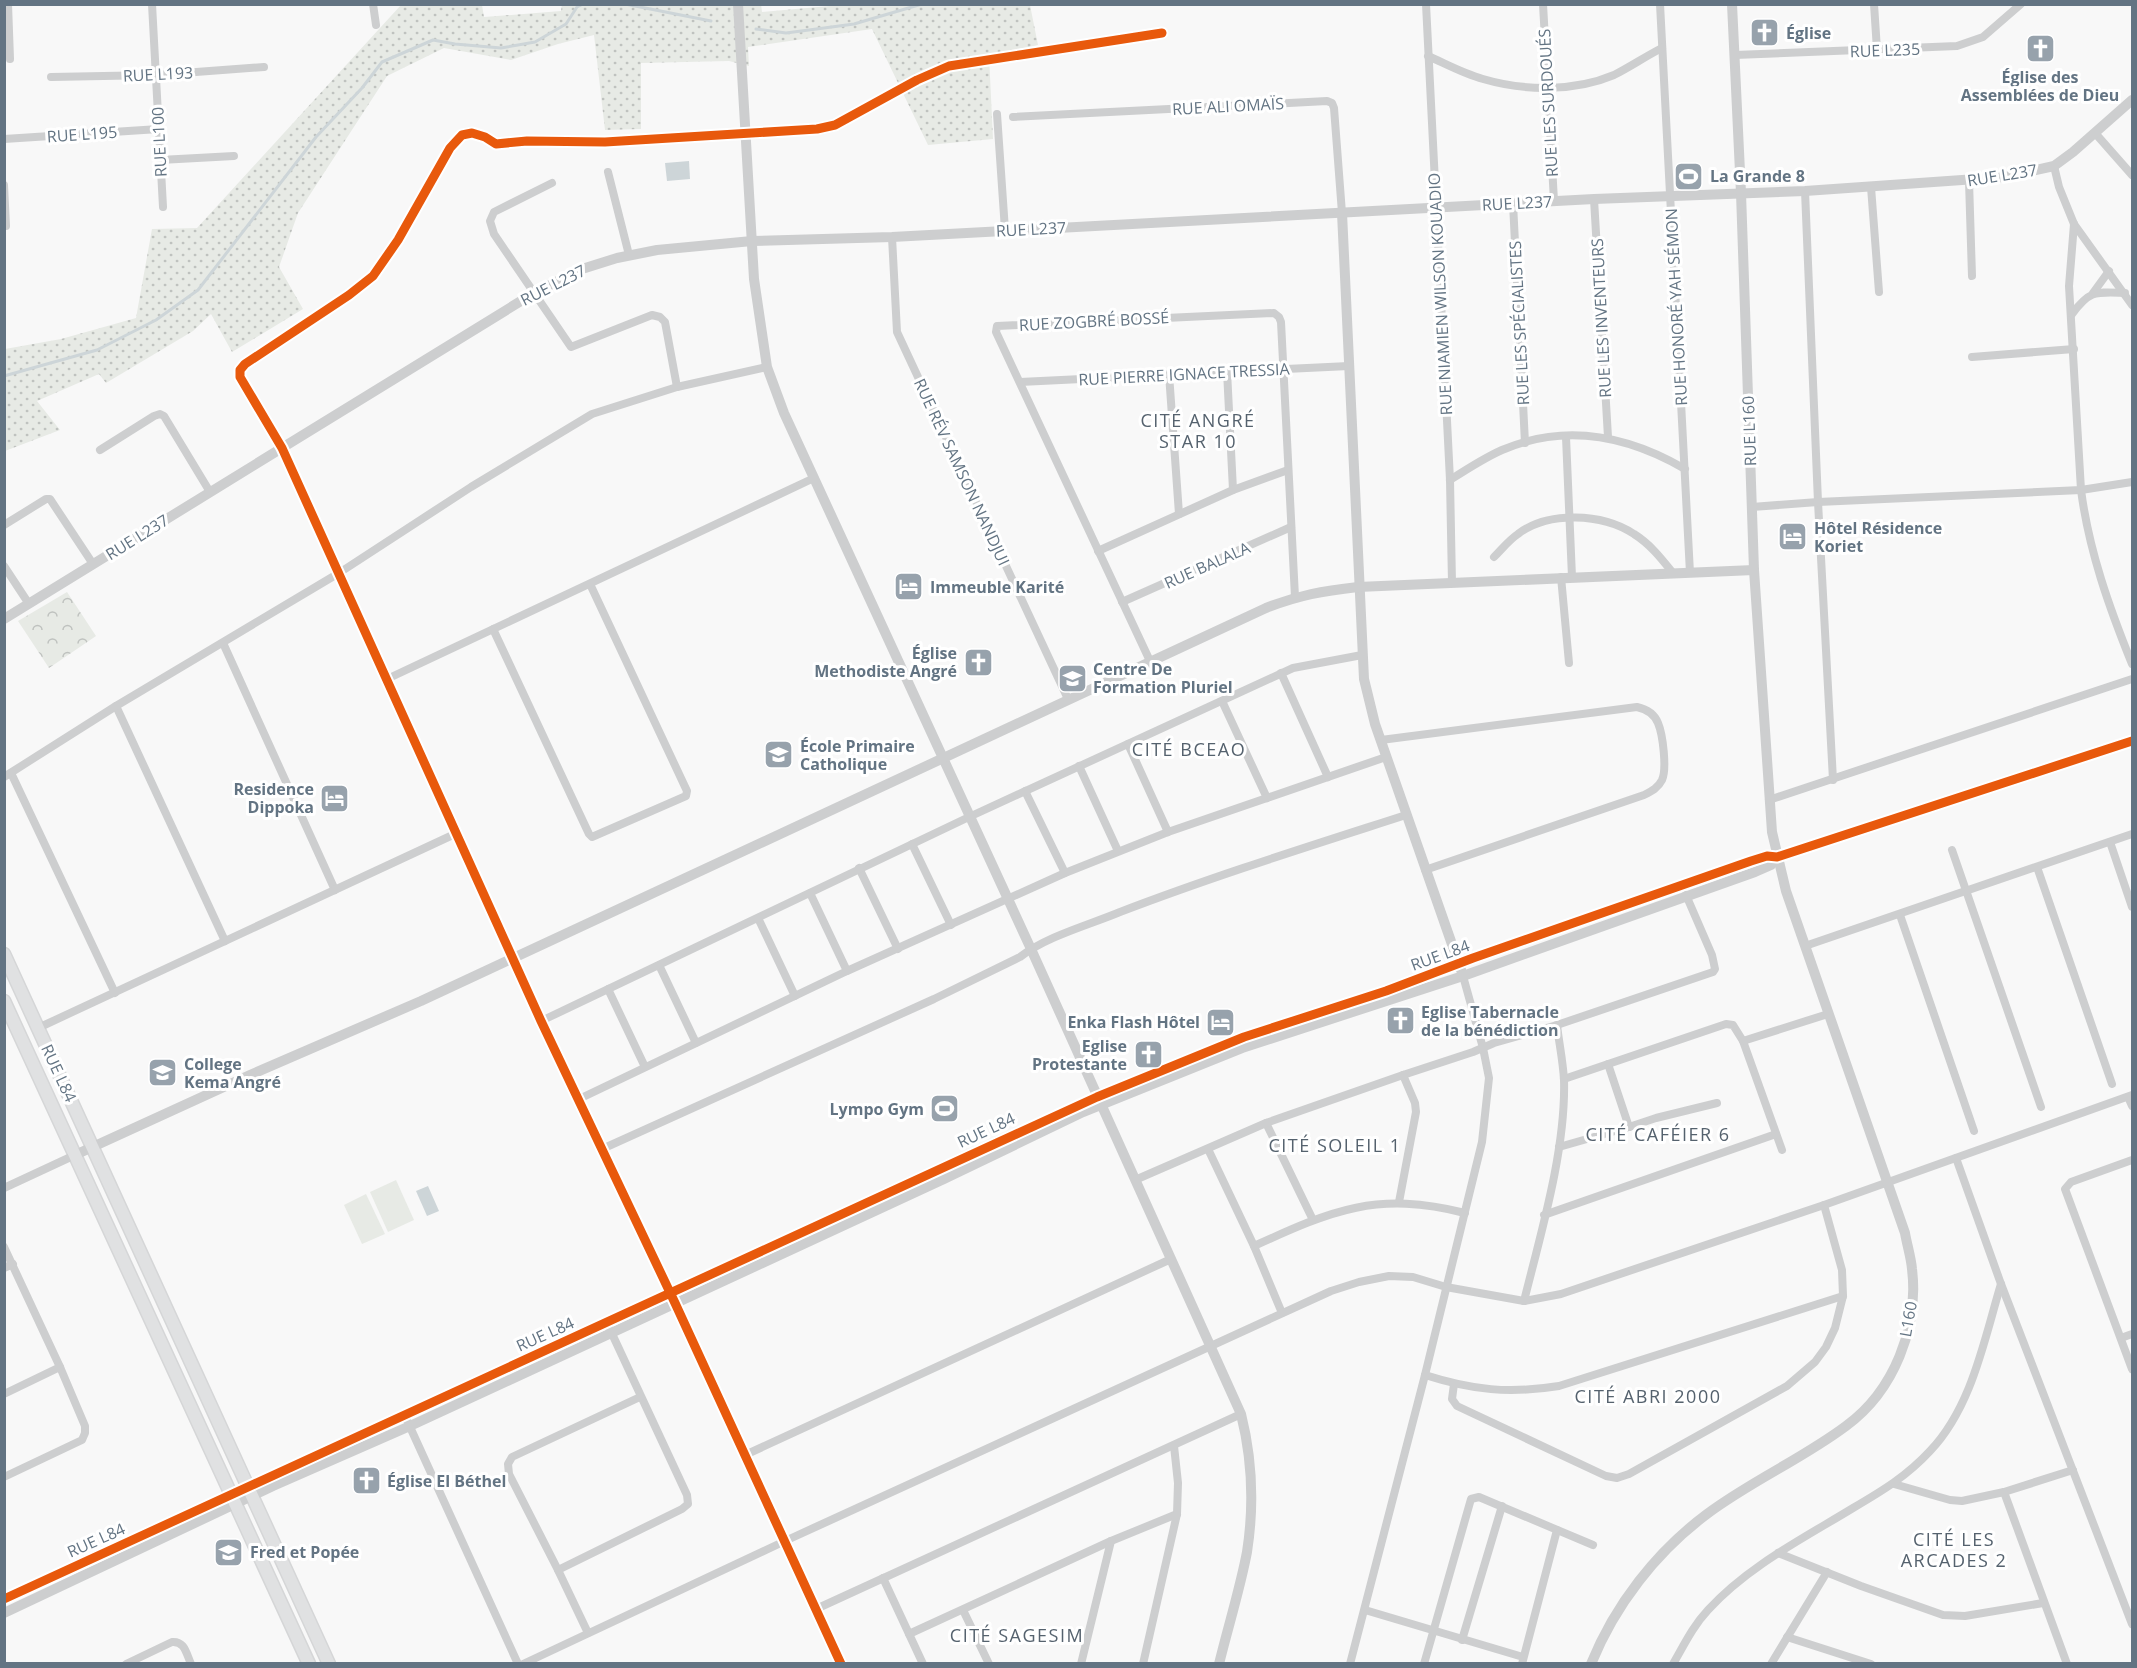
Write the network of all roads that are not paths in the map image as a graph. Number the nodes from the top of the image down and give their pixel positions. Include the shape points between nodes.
1 (8, 4) edge
2 (152, 4) edge
3 (373, 4) edge
4 (738, 4) edge
5 (1426, 4) edge
6 (1533, 4) edge
7 (1660, 4) edge
8 (1732, 4) edge
9 (1874, 4) edge
10 (2020, 4) edge
11 (1544, 5) edge
12 (376, 25) dead end
13 (1162, 33) dead end
14 (1662, 48) junction
15 (1876, 50) junction
16 (1735, 55) junction
17 (1428, 56) junction
18 (10, 59) dead end
19 (264, 67) dead end
20 (156, 75) junction
21 (51, 77) dead end
22 (1548, 88) junction
23 (2133, 100) edge
24 (997, 114) dead end
25 (1013, 117) dead end
26 (159, 129) junction
27 (745, 133) junction
28 (2095, 134) junction
29 (4, 139) edge
30 (234, 156) dead end
31 (160, 160) junction
32 (2054, 166) junction
33 (608, 172) dead end
34 (2133, 175) edge
35 (1969, 181) junction
36 (552, 183) dead end
37 (4, 185) edge
38 (1871, 187) junction
39 (1805, 191) junction
40 (1741, 194) junction
41 (1670, 196) junction
42 (1594, 199) junction
43 (1554, 201) junction
44 (1513, 203) junction
45 (163, 207) dead end
46 (1436, 207) junction
47 (1342, 213) junction
48 (2074, 224) junction
49 (6, 226) edge
50 (1005, 230) junction
51 (892, 237) junction
52 (752, 241) junction
53 (629, 255) junction
54 (2109, 271) junction
55 (1972, 276) dead end
56 (2069, 286) junction
57 (534, 292) junction
58 (1879, 292) dead end
59 (2125, 293) junction
60 (2090, 295) junction
61 (2133, 305) edge
62 (2072, 314) junction
63 (2074, 349) junction
64 (1972, 357) dead end
65 (1349, 366) junction
66 (767, 367) junction
67 (1284, 369) junction
68 (1227, 371) junction
69 (1170, 374) junction
70 (1020, 382) junction
71 (677, 387) junction
72 (1566, 436) junction
73 (1608, 437) junction
74 (1525, 443) junction
75 (282, 448) junction
76 (100, 450) dead end
77 (1685, 469) junction
78 (1288, 470) junction
79 (814, 478) junction
80 (1450, 480) junction
81 (2133, 482) edge
82 (1233, 490) junction
83 (2081, 490) junction
84 (210, 492) junction
85 (1818, 502) junction
86 (1752, 507) junction
87 (1179, 514) junction
88 (1571, 518) junction
89 (4, 525) edge
90 (1291, 527) junction
91 (1098, 550) junction
92 (1494, 557) dead end
93 (93, 564) junction
94 (4, 566) edge
95 (1754, 570) junction
96 (339, 573) junction
97 (1673, 573) junction
98 (1690, 573) junction
99 (1567, 577) junction
100 (1452, 583) junction
101 (590, 584) junction
102 (1358, 587) junction
103 (1295, 597) junction
104 (1122, 602) junction
105 (29, 604) junction
106 (4, 619) edge
107 (493, 629) junction
108 (223, 643) junction
109 (1362, 655) junction
110 (1150, 661) junction
111 (1569, 663) dead end
112 (2133, 664) edge
113 (1281, 674) junction
114 (387, 679) junction
115 (2133, 679) edge
116 (1068, 699) junction
117 (1222, 701) junction
118 (116, 706) junction
119 (1381, 740) junction
120 (2133, 741) edge
121 (1128, 744) junction
122 (1386, 757) junction
123 (942, 758) junction
124 (1079, 766) junction
125 (8, 775) edge
126 (1328, 777) junction
127 (1833, 780) junction
128 (1025, 791) junction
129 (1268, 798) junction
130 (1769, 800) junction
131 (1406, 814) junction
132 (969, 817) junction
133 (1168, 832) junction
134 (457, 833) junction
135 (2133, 834) edge
136 (2110, 842) junction
137 (912, 844) junction
138 (1952, 850) dead end
139 (1118, 851) junction
140 (1777, 857) junction
141 (2037, 867) junction
142 (859, 868) junction
143 (1425, 870) junction
144 (1065, 873) junction
145 (336, 890) junction
146 (1967, 892) junction
147 (810, 893) junction
148 (1686, 895) junction
149 (1007, 899) junction
150 (2133, 907) edge
151 (1900, 915) junction
152 (758, 918) junction
153 (951, 925) junction
154 (225, 942) junction
155 (1805, 946) junction
156 (898, 948) junction
157 (1030, 949) junction
158 (4, 954) edge
159 (513, 958) junction
160 (1458, 964) junction
161 (659, 965) junction
162 (847, 971) junction
163 (1463, 976) junction
164 (608, 989) junction
165 (115, 993) junction
166 (795, 996) junction
167 (4, 1001) edge
168 (1828, 1014) junction
169 (542, 1021) junction
170 (1557, 1025) junction
171 (38, 1028) junction
172 (1743, 1041) junction
173 (696, 1043) junction
174 (1483, 1048) junction
175 (1608, 1064) junction
176 (645, 1068) junction
177 (1403, 1075) junction
178 (1564, 1079) junction
179 (2112, 1084) dead end
180 (2130, 1096) edge
181 (579, 1099) junction
182 (1099, 1101) junction
183 (1717, 1103) dead end
184 (2133, 1106) edge
185 (2041, 1107) dead end
186 (1266, 1123) junction
187 (1629, 1127) junction
188 (1974, 1131) dead end
189 (1776, 1134) junction
190 (93, 1146) junction
191 (1558, 1147) junction
192 (602, 1149) junction
193 (1208, 1149) junction
194 (1782, 1150) dead end
195 (75, 1155) junction
196 (1956, 1158) junction
197 (2133, 1160) edge
198 (1135, 1180) junction
199 (1887, 1183) junction
200 (4, 1188) edge
201 (1399, 1202) junction
202 (1824, 1205) junction
203 (1465, 1213) junction
204 (1544, 1215) junction
205 (1312, 1220) junction
206 (1254, 1246) junction
207 (4, 1247) edge
208 (1171, 1259) junction
209 (13, 1264) junction
210 (4, 1268) edge
211 (2001, 1284) junction
212 (1446, 1287) junction
213 (1843, 1296) junction
214 (673, 1298) junction
215 (1524, 1301) junction
216 (1282, 1313) junction
217 (609, 1327) junction
218 (2133, 1334) edge
219 (2121, 1338) junction
220 (1211, 1347) junction
221 (60, 1367) junction
222 (2133, 1369) edge
223 (1425, 1375) junction
224 (1454, 1384) junction
225 (4, 1394) edge
226 (640, 1397) junction
227 (1241, 1414) junction
228 (407, 1421) junction
229 (1174, 1446) junction
230 (746, 1455) junction
231 (2073, 1470) junction
232 (4, 1477) edge
233 (1894, 1484) junction
234 (250, 1492) junction
235 (2004, 1492) junction
236 (235, 1499) junction
237 (1502, 1506) junction
238 (1177, 1514) junction
239 (1557, 1530) junction
240 (785, 1541) junction
241 (1111, 1541) junction
242 (1593, 1545) dead end
243 (1778, 1553) junction
244 (558, 1570) junction
245 (1827, 1572) junction
246 (883, 1578) junction
247 (4, 1599) edge
248 (2043, 1603) junction
249 (816, 1609) junction
250 (963, 1610) junction
251 (1365, 1610) junction
252 (4, 1613) edge
253 (2133, 1624) edge
254 (1432, 1631) junction
255 (588, 1633) junction
256 (909, 1634) junction
257 (1787, 1636) junction
258 (1462, 1640) junction
259 (1522, 1660) edge
260 (126, 1664) edge
261 (191, 1664) edge
262 (309, 1664) edge
263 (329, 1664) edge
264 (518, 1664) edge
265 (523, 1664) edge
266 (842, 1664) edge
267 (923, 1664) edge
268 (989, 1664) edge
269 (1081, 1664) edge
270 (1143, 1664) edge
271 (1219, 1664) edge
272 (1350, 1664) edge
273 (1424, 1664) edge
274 (1590, 1664) edge
275 (1673, 1664) edge
276 (1771, 1664) edge
277 (1870, 1664) edge
278 (2067, 1664) edge

1 - 18 street
2 - 20 street, RUE L100
3 - 12 street
4 - 27 street
5 - 17 street, RUE NIAMIEN WILSON KOUADIO
6 - 11 street
7 - 14 street, RUE HONORÉ YAH SÉMON
8 - 16 street, RUE L160
9 - 15 street
10 - 15 street, RUE L235 via 1973,42
11 - 22 street, RUE LES SURDOUÉS
13 - 27 street via 950,66 916,80 835,125
14 - 22 street via 1603,79
14 - 41 street, RUE HONORÉ YAH SÉMON
15 - 16 street, RUE L235
16 - 40 street, RUE L160
17 - 22 street via 1483,79
17 - 46 street, RUE NIAMIEN WILSON KOUADIO
19 - 20 street, RUE L193
20 - 21 street, RUE L193
20 - 26 street, RUE L100
22 - 43 street, RUE LES SURDOUÉS
23 - 28 street, RUE L237
24 - 50 street
25 - 47 street, RUE ALI OMAÏS via 1327,101 1334,108
26 - 29 street, RUE L195
26 - 31 street, RUE L100
27 - 52 street
27 - 75 street via 496,144 472,133 458,138 373,276 240,370 240,377
28 - 32 street, RUE L237
28 - 34 street
30 - 31 street
31 - 45 street, RUE L100
32 - 35 street, RUE L237
32 - 48 street
33 - 53 street
35 - 38 street, RUE L237
35 - 55 street
36 - 57 street via 494,212 490,221 494,234
37 - 49 street
38 - 39 street, RUE L237
38 - 58 street
39 - 40 street, RUE L237
39 - 85 street
40 - 41 street, RUE L237
40 - 86 street, RUE L160
41 - 42 street, RUE L237
41 - 77 street, RUE HONORÉ YAH SÉMON
42 - 43 street, RUE L237
42 - 73 street, RUE LES INVENTEURS
43 - 44 street, RUE L237
44 - 46 street, RUE L237
44 - 74 street, RUE LES SPÉCIALISTES
46 - 47 street, RUE L237
46 - 80 street, RUE NIAMIEN WILSON KOUADIO
47 - 50 street, RUE L237
47 - 65 street
48 - 54 street
48 - 56 street
50 - 51 street, RUE L237
51 - 52 street, RUE L237
51 - 116 street, RUE RÉV SAMSON NANDJUI via 896,321 901,342
52 - 53 street, RUE L237
52 - 66 street
53 - 57 street, RUE L237 via 582,269
54 - 59 street
54 - 60 street
56 - 60 street
56 - 62 street
57 - 71 street via 571,346 652,315 660,317
57 - 75 street, RUE L237
59 - 60 street
59 - 61 street
60 - 62 street
62 - 63 street
63 - 64 street
63 - 83 street
65 - 67 street, RUE PIERRE IGNACE TRESSIA
65 - 102 street
66 - 71 street
66 - 79 street
67 - 68 street, RUE PIERRE IGNACE TRESSIA
67 - 70 street, RUE ZOGBRÉ BOSSÉ via 1281,322 1274,313 998,326 996,332
67 - 78 street, RUE ZOGBRÉ BOSSÉ
68 - 69 street, RUE PIERRE IGNACE TRESSIA
68 - 82 street
69 - 70 street, RUE PIERRE IGNACE TRESSIA
69 - 87 street
70 - 91 street, RUE ZOGBRÉ BOSSÉ
71 - 96 street via 592,414
72 - 73 street
72 - 74 street
72 - 88 street
73 - 77 street via 1661,455
74 - 80 street via 1504,449
75 - 84 street, RUE L237
75 - 96 street
76 - 84 street via 160,414
77 - 98 street, RUE HONORÉ YAH SÉMON
78 - 82 street
78 - 90 street, RUE ZOGBRÉ BOSSÉ
79 - 101 street
79 - 123 street
80 - 100 street, RUE NIAMIEN WILSON KOUADIO
81 - 83 street
82 - 87 street
83 - 85 street
83 - 112 street via 2100,579
84 - 93 street, RUE L237
85 - 86 street
85 - 127 street
86 - 95 street, RUE L160
87 - 91 street
88 - 92 street via 1554,519 1519,533
88 - 97 street via 1606,522 1625,529 1654,550
88 - 99 street
89 - 93 street via 50,499
90 - 103 street, RUE ZOGBRÉ BOSSÉ
90 - 104 street, RUE BALALA
91 - 104 street, RUE ZOGBRÉ BOSSÉ
93 - 105 street, RUE L237
94 - 105 street
95 - 98 street
95 - 130 street, RUE L160
96 - 108 street
96 - 114 street
97 - 98 street
97 - 99 street
99 - 100 street
99 - 111 street
100 - 102 street
101 - 107 street
101 - 107 street via 686,796 592,837
102 - 103 street
102 - 109 street
103 - 110 street
104 - 110 street, RUE ZOGBRÉ BOSSÉ
105 - 106 street, RUE L237
107 - 114 street
108 - 118 street
108 - 145 street
109 - 113 street via 1293,668
109 - 119 street via 1370,707
110 - 116 street
113 - 117 street
113 - 126 street
114 - 134 street
115 - 127 street
116 - 123 street
117 - 121 street
117 - 129 street
118 - 125 street
118 - 154 street
119 - 122 street
119 - 143 street via 1636,706 1646,709 1658,723 1664,762 1663,778 1657,788
120 - 140 street
121 - 124 street
121 - 133 street
122 - 126 street
122 - 131 street
123 - 132 street
123 - 159 street
124 - 128 street
124 - 139 street
125 - 165 street
126 - 129 street
127 - 130 street
128 - 132 street
128 - 144 street
129 - 133 street
130 - 140 street, RUE L160
131 - 143 street
131 - 157 street via 1204,881
132 - 137 street
132 - 149 street
133 - 139 street
134 - 145 street
134 - 159 street
135 - 136 street
136 - 141 street
136 - 150 street
137 - 142 street
137 - 153 street
138 - 146 street
139 - 144 street
140 - 148 street, RUE L84 via 1771,865
140 - 155 street, L160
140 - 160 street, RUE L84 via 1751,861
141 - 146 street
141 - 179 street
142 - 147 street
142 - 156 street
143 - 160 street
144 - 149 street
145 - 154 street
146 - 151 street
146 - 185 street
147 - 152 street
147 - 162 street
148 - 163 street, RUE L84
148 - 170 street via 1712,955 1713,972
149 - 153 street
149 - 157 street
151 - 155 street
151 - 188 street
152 - 161 street
152 - 166 street
153 - 156 street
154 - 165 street
155 - 168 street, L160
156 - 162 street
157 - 182 street
157 - 192 street via 934,999
158 - 171 main road, RUE L84
159 - 169 street
159 - 190 street
160 - 163 street
160 - 182 street, RUE L84 via 1244,1037
161 - 164 street
161 - 173 street
162 - 166 street
163 - 174 street
163 - 182 street, RUE L84 via 1242,1048
164 - 169 street
164 - 176 street
165 - 171 street
166 - 173 street
167 - 195 main road, RUE L84
168 - 172 street
168 - 199 street, L160
169 - 181 street
170 - 174 street
170 - 178 street
171 - 190 main road, RUE L84
172 - 175 street via 1733,1025 1726,1024
172 - 189 street
173 - 176 street
174 - 177 street
174 - 203 street via 1488,1096
175 - 178 street
175 - 187 street
176 - 181 street
177 - 186 street
177 - 201 street via 1416,1112
178 - 191 street
180 - 184 street
180 - 196 street
181 - 192 street
182 - 198 street
182 - 214 street, RUE L84
183 - 187 street
186 - 193 street
186 - 205 street
187 - 191 street
189 - 194 street
189 - 204 street
190 - 195 street
190 - 234 main road, RUE L84
191 - 204 street
192 - 214 street
193 - 198 street
193 - 206 street
195 - 200 street
195 - 236 main road, RUE L84
196 - 199 street
196 - 211 street
197 - 219 street via 2071,1182 2065,1189
198 - 208 street
199 - 202 street
199 - 274 street, L160 via 1905,1233 1913,1289 1906,1339 1892,1374 1867,1407 1847,1425 1740,1491 1677,1539 1643,1575 1618,1610
201 - 203 street
201 - 205 street via 1347,1209
202 - 213 street via 1839,1254
202 - 215 street via 1561,1294
203 - 212 street
204 - 215 street
205 - 206 street
206 - 216 street
207 - 209 street
208 - 220 street
208 - 230 street
209 - 210 street
209 - 221 street
211 - 231 street
211 - 233 street via 1972,1378 1953,1419 1930,1451
212 - 215 street
212 - 216 street via 1413,1277 1389,1276 1349,1285
212 - 223 street
213 - 224 street via 1559,1386 1500,1392
213 - 224 street via 1826,1347 1798,1377 1617,1478 1454,1404
214 - 217 street, RUE L84
214 - 230 street
216 - 220 street
217 - 226 street
217 - 228 street, RUE L84
218 - 219 street
219 - 222 street
220 - 227 street
220 - 240 street
221 - 225 street
221 - 232 street via 85,1426 82,1440
223 - 224 street
223 - 251 street
226 - 244 street via 688,1504
226 - 244 street via 512,1456 508,1464 509,1474
227 - 229 street
227 - 271 street via 1247,1438 1251,1514 1247,1552
228 - 234 street, RUE L84
228 - 264 street
229 - 238 street
229 - 246 street
230 - 240 street
231 - 235 street
231 - 253 street
233 - 235 street via 1958,1501
233 - 243 street
234 - 236 street, RUE L84
234 - 263 main road, RUE L84
235 - 248 street
236 - 247 street, RUE L84
236 - 252 street, RUE L84
236 - 262 main road, RUE L84
237 - 239 street
237 - 254 street via 1479,1497 1469,1502
237 - 258 street
238 - 241 street
238 - 270 street
239 - 242 street
239 - 259 street
240 - 249 street
240 - 255 street
241 - 250 street
241 - 269 street
243 - 245 street
243 - 275 street via 1709,1608
244 - 255 street
245 - 248 street via 1951,1616
245 - 257 street
246 - 249 street
246 - 256 street
248 - 278 street
249 - 266 street
250 - 256 street
250 - 268 street
251 - 254 street
251 - 272 street
254 - 258 street
254 - 273 street
255 - 265 street
256 - 267 street
257 - 276 street
257 - 277 street
258 - 259 street
260 - 261 street via 178,1641

